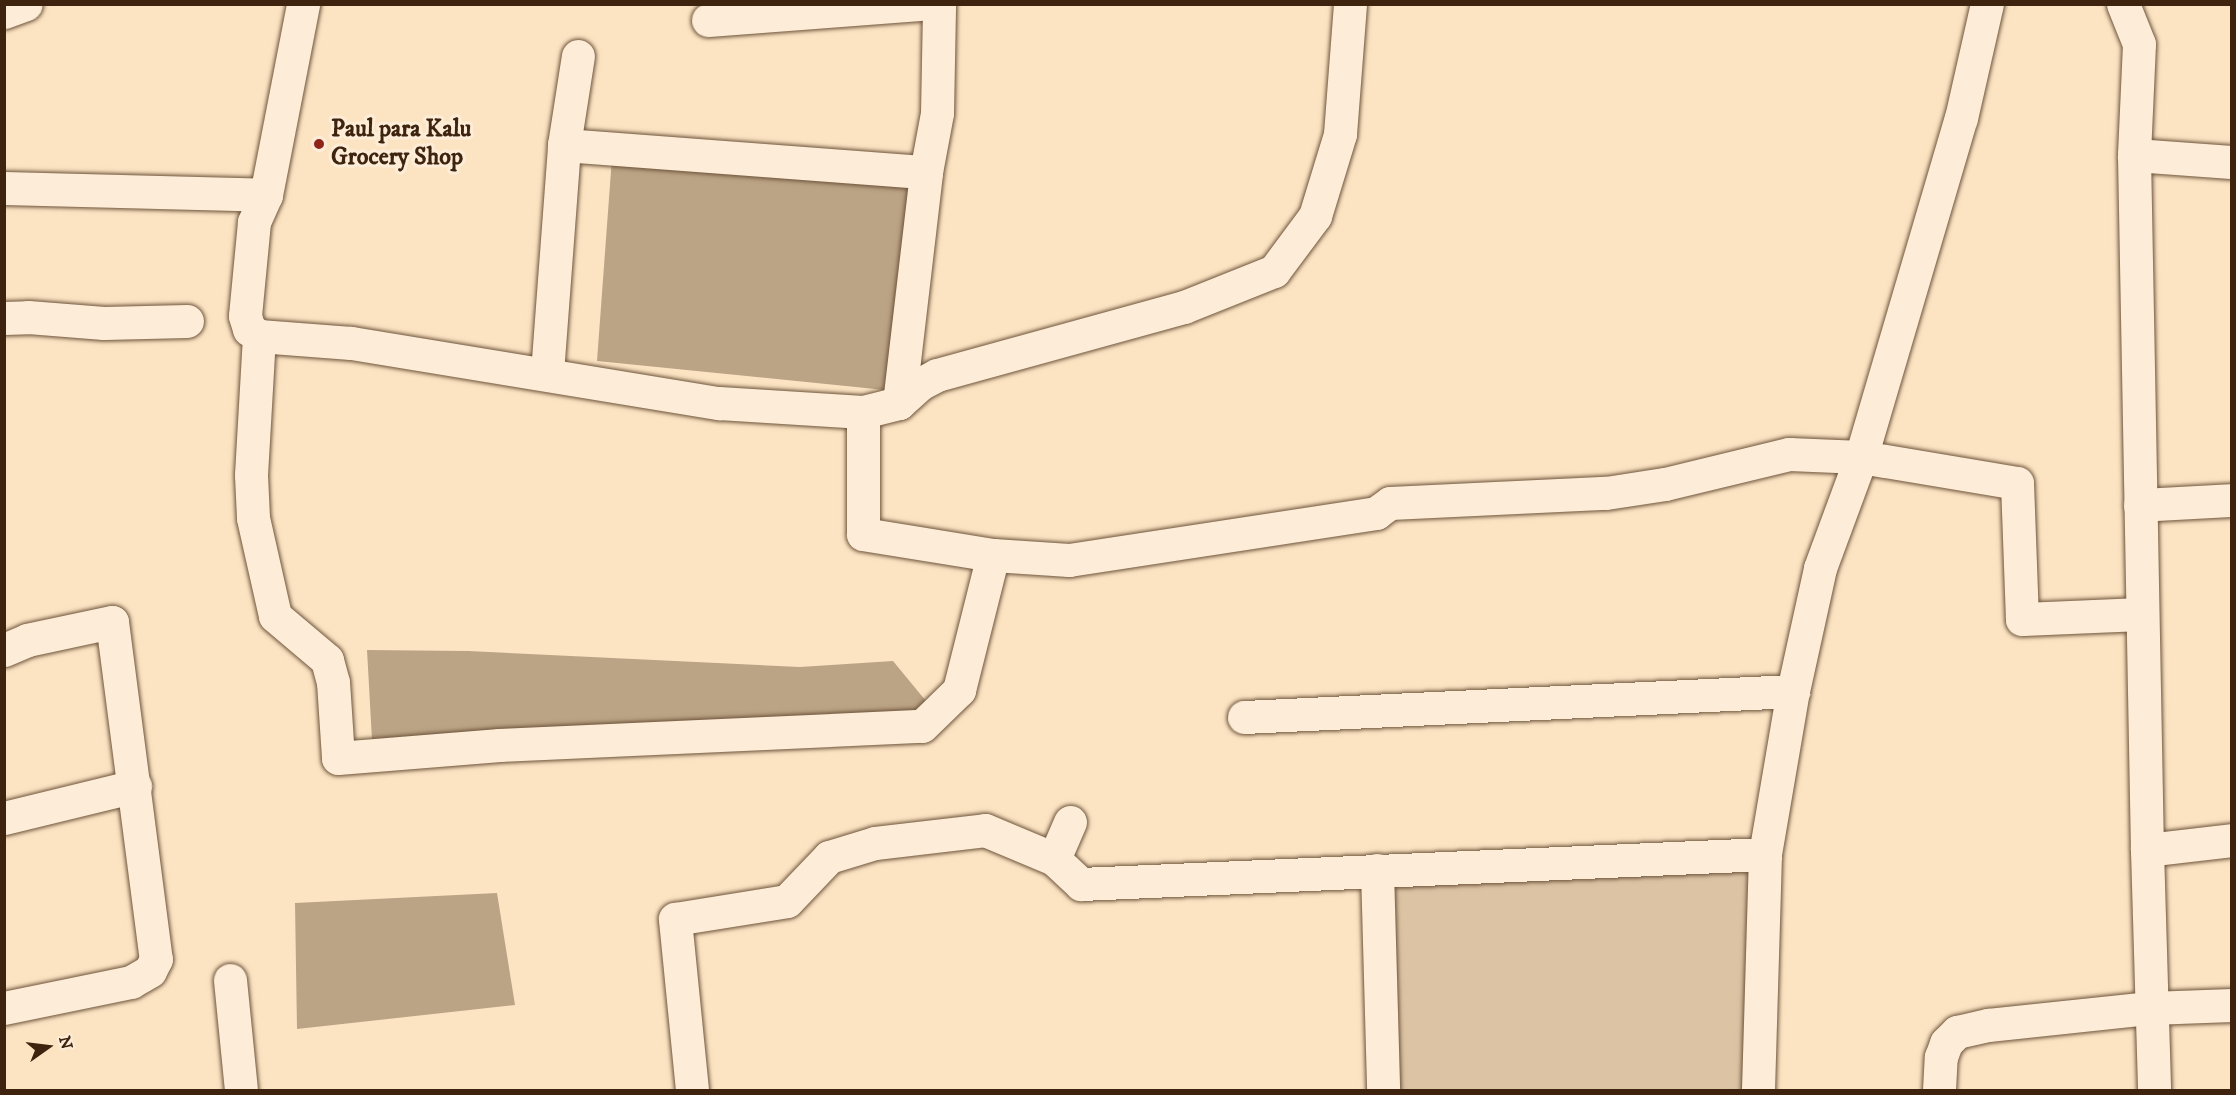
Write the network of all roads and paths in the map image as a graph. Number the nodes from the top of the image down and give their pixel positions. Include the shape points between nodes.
1 (26, 4) edge
2 (303, 4) edge
3 (919, 4) edge
4 (939, 4) edge
5 (1350, 4) edge
6 (1987, 4) edge
7 (2123, 4) edge
8 (4, 12) edge
9 (708, 20) dead end
10 (578, 56) dead end
11 (564, 146) junction
12 (2134, 155) junction
13 (2232, 162) edge
14 (927, 172) junction
15 (4, 188) edge
16 (266, 195) junction
17 (4, 318) edge
18 (187, 321) dead end
19 (259, 336) junction
20 (547, 373) junction
21 (899, 403) junction
22 (863, 412) junction
23 (1861, 457) junction
24 (2232, 500) edge
25 (2140, 505) junction
26 (993, 555) junction
27 (2142, 614) junction
28 (4, 650) edge
29 (1793, 691) junction
30 (1245, 717) dead end
31 (135, 786) junction
32 (4, 818) edge
33 (1070, 822) dead end
34 (2232, 840) edge
35 (2147, 850) junction
36 (1765, 854) junction
37 (1054, 859) junction
38 (1377, 870) junction
39 (230, 980) dead end
40 (2232, 1005) edge
41 (4, 1008) edge
42 (2150, 1008) junction
43 (241, 1090) edge
44 (692, 1090) edge
45 (1383, 1090) edge
46 (1758, 1090) edge
47 (1939, 1090) edge
48 (2154, 1090) edge

1 - 8 street
2 - 16 street
3 - 9 street
4 - 14 street via 938,113
5 - 21 street via 1340,134 1315,216 1275,271 1184,307 937,375
6 - 23 street via 1961,118
7 - 12 street via 2139,44
10 - 11 street
11 - 14 street
11 - 20 street
12 - 13 street
12 - 25 street
14 - 21 street
15 - 16 street
16 - 19 street via 254,222 245,316 249,329
17 - 18 street via 104,323
19 - 20 street via 351,343
19 - 26 street via 251,475 253,518 275,616 327,660 333,682 338,758 499,745 922,726 958,690
20 - 22 street via 719,403
21 - 22 street
22 - 26 street via 863,534
23 - 26 street via 1789,454 1665,484 1606,493 1390,503 1376,513 1069,560
23 - 27 street via 2017,483 2022,619
23 - 29 street via 1820,568
24 - 25 street
25 - 27 street
27 - 35 street
28 - 31 street via 27,640 112,622
29 - 30 street
29 - 36 street
31 - 32 street
31 - 41 street via 156,959 150,971 131,982
33 - 37 street
34 - 35 street
35 - 42 street
36 - 38 street
36 - 46 street
37 - 38 street via 1081,884
37 - 44 street via 985,830 875,843 829,858 787,901 675,919
38 - 45 street
39 - 43 street
40 - 42 street
42 - 47 street via 1988,1025 1957,1032 1946,1043 1941,1057
42 - 48 street

